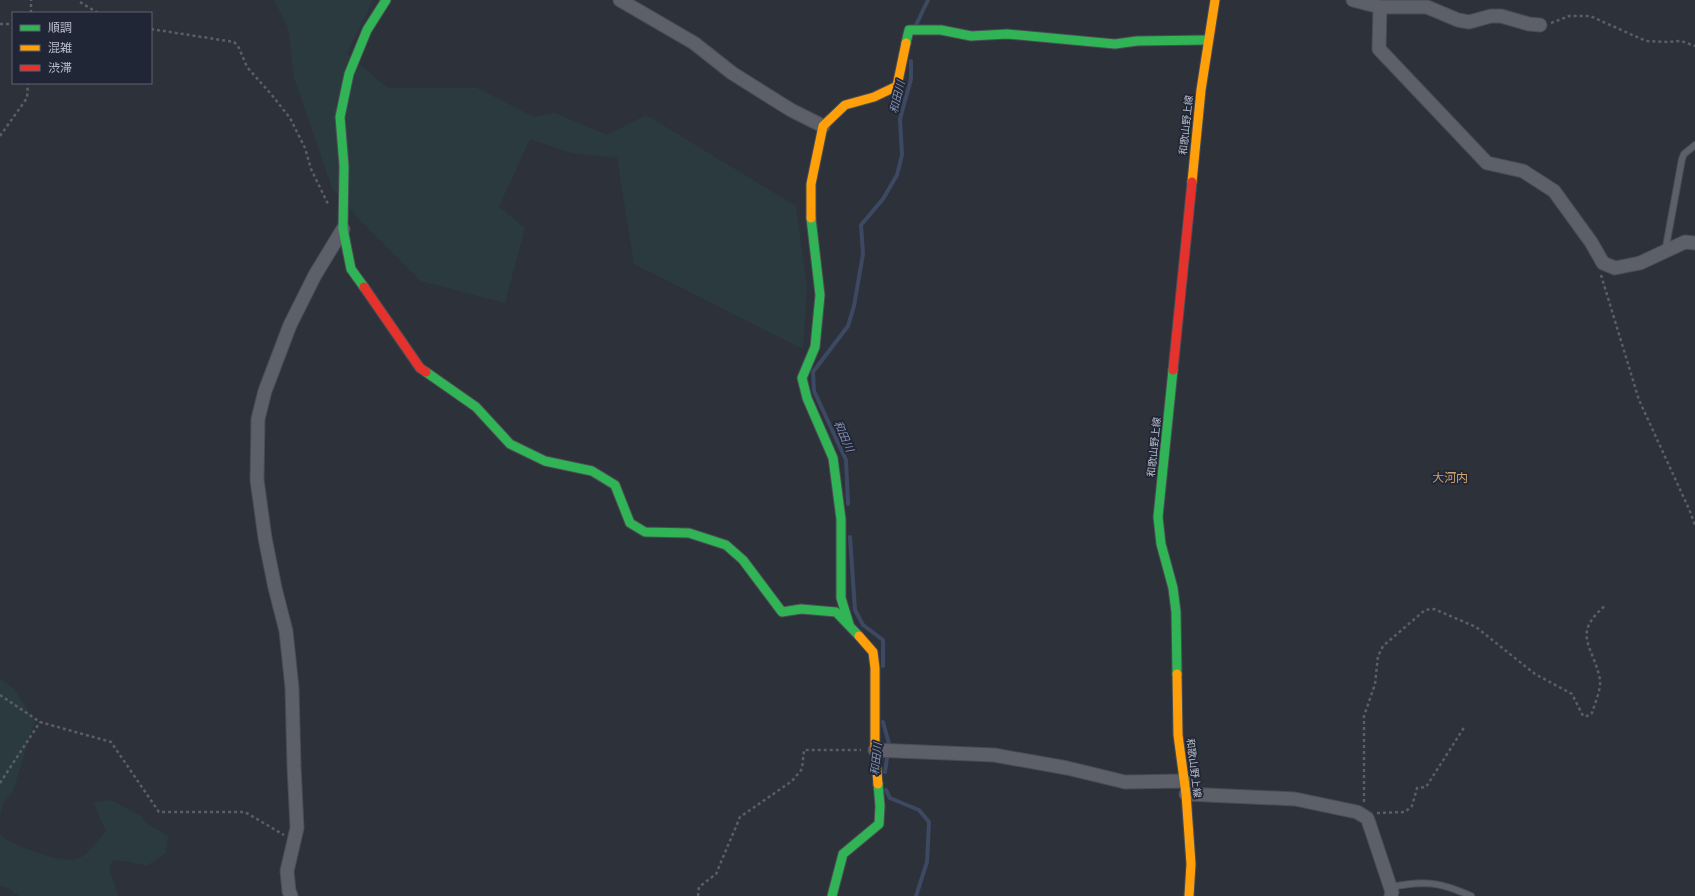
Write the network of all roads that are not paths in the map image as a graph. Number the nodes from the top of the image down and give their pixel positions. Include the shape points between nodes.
1 (386, 0) edge
2 (620, 0) edge
3 (1215, 0) edge
4 (1353, 0) edge
5 (1380, 7) junction
6 (1540, 25) road end
7 (1208, 40) junction
8 (823, 126) junction
9 (1695, 145) edge
10 (343, 229) junction
11 (1695, 243) edge
12 (1665, 252) junction
13 (849, 624) junction
14 (875, 750) junction
15 (1185, 781) junction
16 (1186, 794) junction
17 (1391, 891) edge
18 (291, 896) edge
19 (832, 896) edge
20 (1189, 896) edge
21 (1471, 896) edge

1 - 10 street via 367,30 349,74 340,117 344,166
2 - 8 street via 694,42 732,73 791,110
3 - 7 street, 和歌山野上線
4 - 5 street
5 - 6 street via 1427,7 1469,22 1501,16
5 - 12 street via 1379,49 1487,163 1523,171 1554,191 1603,263 1615,268 1640,263
7 - 8 street via 1137,41 1115,44 1007,34 971,36 941,30 909,30 897,86 874,97 845,105
7 - 15 street, 和歌山野上線 via 1158,517 1161,544 1173,588 1176,612 1178,735
8 - 13 street via 811,184 811,214 820,296 815,347 802,378 807,398 833,458 841,519 841,598
9 - 12 lane via 1682,159
10 - 13 street via 351,269 420,368 476,407 510,444 545,461 592,471 615,485 630,523 645,532 689,533 726,545 743,560 782,612 801,609 836,612
10 - 18 street via 315,275 290,325 265,392 258,419 258,487 266,545 286,631 292,688 297,828 288,871
11 - 12 street via 1685,242
13 - 14 street via 873,652
14 - 15 street via 994,755 1067,768 1125,782
14 - 19 street via 879,824 844,854
15 - 16 street, 和歌山野上線
16 - 17 street via 1294,799 1361,814 1369,823
16 - 20 street, 和歌山野上線 via 1191,864
17 - 21 lane via 1410,883 1435,883

